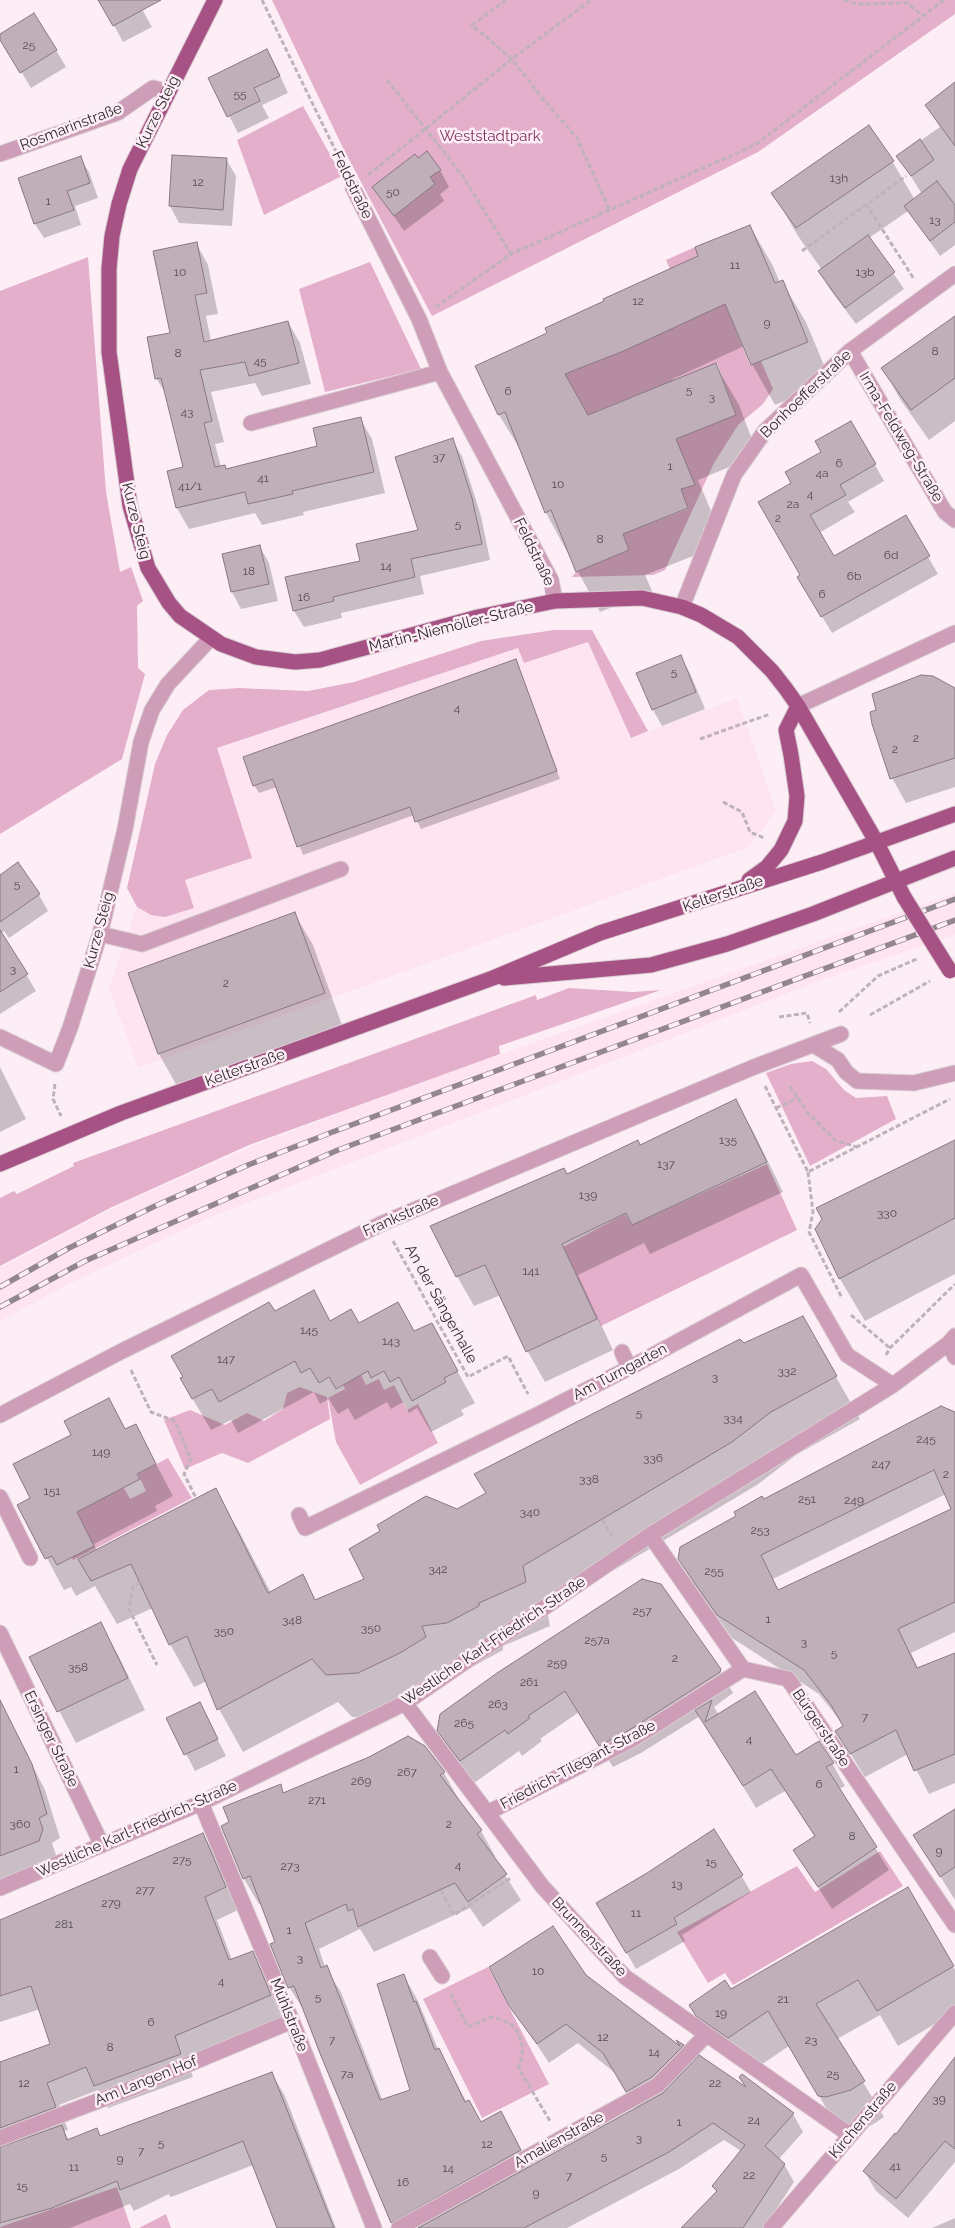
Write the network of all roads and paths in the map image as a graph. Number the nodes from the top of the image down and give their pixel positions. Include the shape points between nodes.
1 (215, 0) edge
2 (262, 0) edge
3 (506, 0) edge
4 (591, 0) edge
5 (844, 0) edge
6 (944, 0) edge
7 (922, 15) junction
8 (512, 59) junction
9 (386, 80) dead end
10 (168, 92) junction
11 (424, 128) junction
12 (0, 154) edge
13 (906, 176) dead end
14 (353, 188) junction
15 (866, 204) junction
16 (609, 209) junction
17 (802, 251) dead end
18 (511, 254) junction
19 (955, 274) edge
20 (926, 296) junction
21 (419, 319) junction
22 (850, 351) junction
23 (440, 372) junction
24 (251, 423) dead end
25 (955, 520) edge
26 (555, 601) junction
27 (682, 607) junction
28 (955, 633) edge
29 (211, 638) junction
30 (798, 706) junction
31 (700, 739) dead end
32 (723, 802) dead end
33 (955, 814) edge
34 (766, 840) dead end
35 (877, 843) junction
36 (955, 858) edge
37 (341, 869) dead end
38 (897, 881) junction
39 (738, 888) junction
40 (100, 934) junction
41 (921, 958) dead end
42 (952, 974) edge
43 (493, 978) junction
44 (920, 987) dead end
45 (807, 1013) dead end
46 (870, 1015) dead end
47 (835, 1016) dead end
48 (778, 1017) dead end
49 (841, 1034) dead end
50 (0, 1037) edge
51 (814, 1045) junction
52 (56, 1064) junction
53 (754, 1067) junction
54 (955, 1073) edge
55 (790, 1086) dead end
56 (955, 1096) edge
57 (798, 1098) junction
58 (776, 1108) junction
59 (69, 1135) junction
60 (857, 1147) junction
61 (0, 1164) edge
62 (808, 1172) junction
63 (381, 1217) junction
64 (834, 1282) dead end
65 (955, 1284) edge
66 (852, 1316) dead end
67 (953, 1345) edge
68 (890, 1348) junction
69 (122, 1352) junction
70 (622, 1352) dead end
71 (629, 1368) junction
72 (875, 1372) junction
73 (894, 1384) junction
74 (539, 1414) junction
75 (0, 1415) edge
76 (0, 1497) edge
77 (196, 1498) dead end
78 (302, 1521) dead end
79 (650, 1535) junction
80 (30, 1558) dead end
81 (140, 1583) dead end
82 (0, 1633) edge
83 (157, 1665) dead end
84 (744, 1670) junction
85 (405, 1702) junction
86 (201, 1803) junction
87 (489, 1812) junction
88 (102, 1845) junction
89 (528, 1867) junction
90 (0, 1888) edge
91 (441, 1890) dead end
92 (955, 1925) edge
93 (430, 1957) dead end
94 (445, 1981) joint
95 (955, 2013) edge
96 (292, 2020) junction
97 (706, 2035) junction
98 (850, 2135) junction
99 (0, 2138) edge
100 (561, 2140) junction
101 (374, 2228) edge
102 (400, 2228) edge
103 (771, 2228) edge

1 - 10 main road, Kurze Steig
2 - 14 path, Feldstraße
3 - 8 path via 472,25
4 - 8 path
5 - 7 path via 857,4 907,3
6 - 7 path
7 - 16 path via 756,145
8 - 11 path
8 - 16 path via 577,138
9 - 11 path
10 - 12 street, Rosmarinstraße via 153,88 117,113
10 - 29 main road, Kurze Steig via 130,170 119,204 109,269 110,352 130,506 148,568 180,616
11 - 14 path
11 - 18 path via 462,175
13 - 15 path
14 - 21 street, Feldstraße
15 - 17 path
15 - 20 path
16 - 18 path
18 - 21 path
19 - 20 street, Bonhoefferstraße
20 - 22 street, Bonhoefferstraße
21 - 23 street, Feldstraße
22 - 25 street, Irma-Feldweg-Straße via 945,512
22 - 27 street, Bonhoefferstraße via 765,431 734,475
23 - 24 street
23 - 26 street, Feldstraße via 551,580
26 - 27 main road, Martin-Niemöller-Straße via 642,598
26 - 29 main road, Martin-Niemöller-Straße via 478,617 320,660 273,660 248,654
27 - 30 main road, Martin-Niemöller-Straße via 738,637 772,671
28 - 30 street
29 - 40 street, Kurze Steig via 168,684 152,710 141,742 125,829
30 - 31 path
30 - 35 main road, Martin-Niemöller-Straße
30 - 39 main road via 786,730 797,796 795,821 767,866
32 - 34 path via 742,812 750,832
33 - 35 main road, Kelterstraße
35 - 38 main road, Martin-Niemöller-Straße
35 - 39 main road, Kelterstraße
36 - 38 main road, Kelterstraße
37 - 40 street via 142,944
38 - 42 main road, bridge
38 - 43 main road, Kelterstraße via 727,944 651,965
39 - 43 main road, Kelterstraße via 600,933
40 - 52 street, Kurze Steig
41 - 47 path via 878,976
43 - 59 main road, Kelterstraße
44 - 46 path
45 - 48 path
49 - 51 street, Frankstraße
50 - 52 street
51 - 53 street, Frankstraße
51 - 54 street via 838,1060 857,1081 914,1083
52 - 59 path via 53,1099
53 - 58 path
53 - 63 street, Frankstraße
55 - 57 path
56 - 60 path
57 - 58 path
57 - 60 path via 835,1140
58 - 62 path
59 - 61 main road, Kelterstraße
60 - 62 path
62 - 64 path via 813,1212 809,1232
63 - 69 street, Frankstraße
63 - 74 path, An der Sängerhalle via 468,1377 508,1356
65 - 68 path
66 - 68 path
67 - 73 street, Westliche Karl-Friedrich-Straße
68 - 72 path
69 - 75 street, Frankstraße
69 - 77 path via 151,1412 175,1421 191,1459 184,1474
70 - 71 street
71 - 72 street, Am Turngarten via 801,1276 847,1355
71 - 74 street, Am Turngarten
72 - 73 street, Am Turngarten
73 - 79 street, Westliche Karl-Friedrich-Straße
74 - 78 street, Am Turngarten
76 - 80 street
79 - 84 street
79 - 85 street, Westliche Karl-Friedrich-Straße
81 - 83 path via 133,1586 128,1609
82 - 88 street, Ersinger Straße
84 - 87 street, Friedrich-Tilegant-Straße via 633,1739
84 - 92 street, Bürgerstraße via 788,1679
85 - 86 street, Westliche Karl-Friedrich-Straße
85 - 87 street, Brunnenstraße
86 - 88 street, Westliche Karl-Friedrich-Straße
86 - 96 street, Mühlstraße
87 - 89 street, Brunnenstraße
88 - 90 street, Westliche Karl-Friedrich-Straße
89 - 91 path via 454,1915
89 - 97 street, Brunnenstraße via 625,1977
93 - 94 street
94 - 100 path via 468,2027 490,2017 503,2020 519,2034 523,2049 519,2070
95 - 98 street, Kirchenstraße
96 - 99 street, Am Langen Hof via 127,2090
96 - 101 street, Mühlstraße
97 - 98 street, Brunnenstraße
97 - 100 street, Amalienstraße via 658,2085 591,2116
98 - 103 street, Kirchenstraße
100 - 102 street, Amalienstraße

